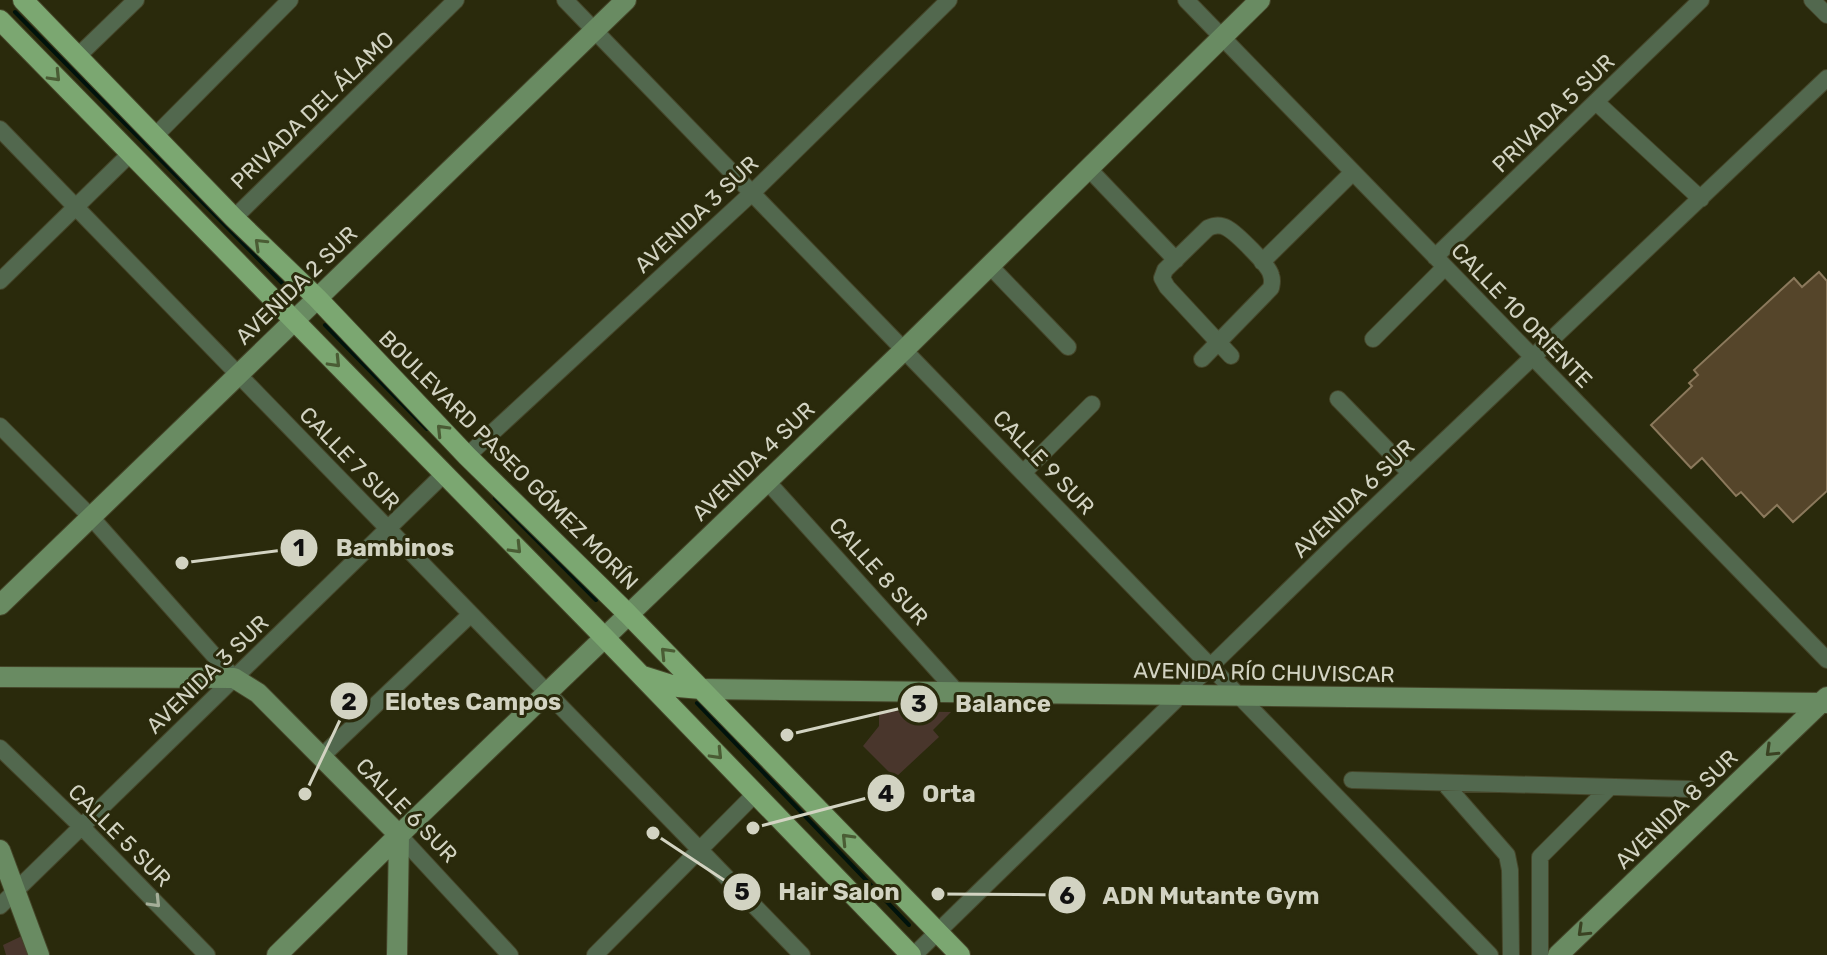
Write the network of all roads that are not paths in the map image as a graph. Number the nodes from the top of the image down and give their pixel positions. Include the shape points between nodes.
1 (23, 0) edge
2 (136, 0) edge
3 (290, 0) edge
4 (456, 0) edge
5 (565, 0) edge
6 (626, 0) edge
7 (949, 0) edge
8 (1186, 0) edge
9 (1260, 0) edge
10 (1701, 0) edge
11 (1812, 0) edge
12 (1827, 15) edge
13 (0, 20) edge
14 (594, 30) junction
15 (1222, 37) junction
16 (78, 56) junction
17 (1827, 78) edge
18 (1596, 102) junction
19 (0, 129) edge
20 (155, 136) junction
21 (130, 154) junction
22 (1088, 168) junction
23 (1353, 172) junction
24 (752, 193) junction
25 (1701, 199) junction
26 (76, 207) junction
27 (234, 218) junction
28 (1176, 260) junction
29 (1262, 262) junction
30 (1440, 262) junction
31 (989, 265) junction
32 (2, 275) edge
33 (317, 298) junction
34 (294, 321) junction
35 (1373, 339) dead end
36 (1219, 342) junction
37 (1068, 347) dead end
38 (904, 350) junction
39 (1231, 356) dead end
40 (1532, 357) junction
41 (1202, 359) dead end
42 (238, 375) junction
43 (1338, 399) dead end
44 (1092, 404) dead end
45 (0, 426) edge
46 (467, 456) junction
47 (1023, 473) junction
48 (1410, 473) junction
49 (444, 474) junction
50 (766, 480) junction
51 (91, 517) junction
52 (388, 529) junction
53 (0, 605) edge
54 (471, 614) junction
55 (628, 614) junction
56 (604, 637) junction
57 (1827, 660) edge
58 (1210, 666) junction
59 (640, 674) junction
60 (0, 677) edge
61 (234, 678) junction
62 (701, 689) junction
63 (957, 692) junction
64 (548, 693) junction
65 (1181, 695) junction
66 (1239, 696) junction
67 (1825, 701) edge
68 (0, 748) edge
69 (321, 757) junction
70 (1352, 780) dead end
71 (1444, 783) junction
72 (1610, 787) junction
73 (1689, 789) dead end
74 (755, 794) junction
75 (82, 827) junction
76 (399, 835) junction
77 (0, 850) edge
78 (700, 850) junction
79 (16, 890) junction
80 (0, 906) edge
81 (938, 932) junction
82 (39, 955) edge
83 (207, 955) edge
84 (277, 955) edge
85 (397, 955) edge
86 (510, 955) edge
87 (595, 955) edge
88 (802, 955) edge
89 (912, 955) edge
90 (960, 955) edge
91 (1490, 955) edge
92 (1511, 955) edge
93 (1540, 955) edge
94 (1558, 955) edge

1 - 16 main road, BOULEVARD PASEO GÓMEZ MORÍN
2 - 16 street
3 - 20 street
4 - 27 street, PRIVADA DEL ÁLAMO
5 - 14 street, CALLE 9 SUR
6 - 14 street, AVENIDA 2 SUR
7 - 24 street, AVENIDA 3 SUR
8 - 15 street, CALLE 10 ORIENTE
9 - 15 street, AVENIDA 4 SUR
10 - 18 street, PRIVADA 5 SUR
11 - 12 street
13 -> 21 main road
14 - 24 street, CALLE 9 SUR
14 - 33 street, AVENIDA 2 SUR
15 - 22 street, AVENIDA 4 SUR
15 - 23 street, CALLE 10 ORIENTE
16 - 20 main road, BOULEVARD PASEO GÓMEZ MORÍN
17 - 25 street, AVENIDA 6 SUR
18 - 25 street
18 - 30 street, PRIVADA 5 SUR
19 - 26 street, CALLE 7 SUR
20 - 27 main road, BOULEVARD PASEO GÓMEZ MORÍN
21 - 26 street
21 - 34 main road
22 - 28 street
22 - 31 street, AVENIDA 4 SUR
23 - 29 street
23 - 30 street, CALLE 10 ORIENTE
24 - 38 street, CALLE 9 SUR
24 - 46 street, AVENIDA 3 SUR
25 - 40 street, AVENIDA 6 SUR
26 - 32 street
26 - 42 street, CALLE 7 SUR
33 -> 27 main road, BOULEVARD PASEO GÓMEZ MORÍN
28 - 29 street via 1208,228 1219,225
28 - 36 street via 1162,278
29 - 36 street via 1271,288
30 - 35 street, PRIVADA 5 SUR
30 - 40 street, CALLE 10 ORIENTE
31 - 37 street
31 - 38 street, AVENIDA 4 SUR
33 - 34 street, AVENIDA 2 SUR
46 -> 33 main road, BOULEVARD PASEO GÓMEZ MORÍN
34 - 42 street, AVENIDA 2 SUR
34 -> 49 main road
36 - 39 street
36 - 41 street
38 - 47 street, CALLE 9 SUR
38 - 50 street, AVENIDA 4 SUR
40 - 48 street, AVENIDA 6 SUR
40 - 57 street, CALLE 10 ORIENTE
42 - 51 street, AVENIDA 2 SUR
42 - 52 street, CALLE 7 SUR
43 - 48 street
44 - 47 street
45 - 51 street, CALLE 6 SUR
46 - 55 main road, BOULEVARD PASEO GÓMEZ MORÍN
47 - 58 street, CALLE 9 SUR
48 - 58 street, AVENIDA 6 SUR
49 - 52 street, AVENIDA 3 SUR
49 -> 56 main road
50 - 55 street, AVENIDA 4 SUR
50 - 63 street, CALLE 8 SUR
51 - 53 street, AVENIDA 2 SUR
51 - 61 street, CALLE 6 SUR
52 - 54 street, CALLE 7 SUR
52 - 61 street, AVENIDA 3 SUR
54 - 64 street, CALLE 7 SUR
54 - 69 street
55 - 56 street, AVENIDA 4 SUR
62 -> 55 main road, BOULEVARD PASEO GÓMEZ MORÍN
56 - 59 main road
56 - 64 street, AVENIDA 4 SUR
58 - 65 street, AVENIDA 6 SUR
58 - 66 street, CALLE 9 SUR
59 - 62 main road
59 -> 74 main road
60 - 61 street
61 - 69 street, CALLE 6 SUR via 258,693
61 - 75 street, AVENIDA 3 SUR
62 - 63 street, AVENIDA RÍO CHUVISCAR
81 -> 62 main road, BOULEVARD PASEO GÓMEZ MORÍN
63 - 65 street, AVENIDA RÍO CHUVISCAR
64 - 76 street, AVENIDA 4 SUR
64 - 78 street, CALLE 7 SUR
65 - 66 street, AVENIDA RÍO CHUVISCAR
65 - 81 street, AVENIDA 6 SUR
66 - 67 street, AVENIDA RÍO CHUVISCAR
66 - 91 street, CALLE 9 SUR
67 -> 94 street, AVENIDA 8 SUR
68 - 75 street, CALLE 5 SUR
69 - 76 street, CALLE 6 SUR
70 - 71 street
71 - 72 street
71 - 92 street via 1507,855
72 - 73 street
72 - 93 street via 1540,857
74 - 78 street
74 - 89 main road
75 - 79 street, AVENIDA 3 SUR
75 -> 83 street, CALLE 5 SUR
76 - 84 street, AVENIDA 4 SUR
76 - 85 street
76 - 86 street, CALLE 6 SUR
77 - 79 street
78 - 87 street
78 - 88 street, CALLE 7 SUR
79 - 80 street, AVENIDA 3 SUR
79 - 82 street
81 - 89 street, AVENIDA 6 SUR
81 - 90 main road, BOULEVARD PASEO GÓMEZ MORÍN

